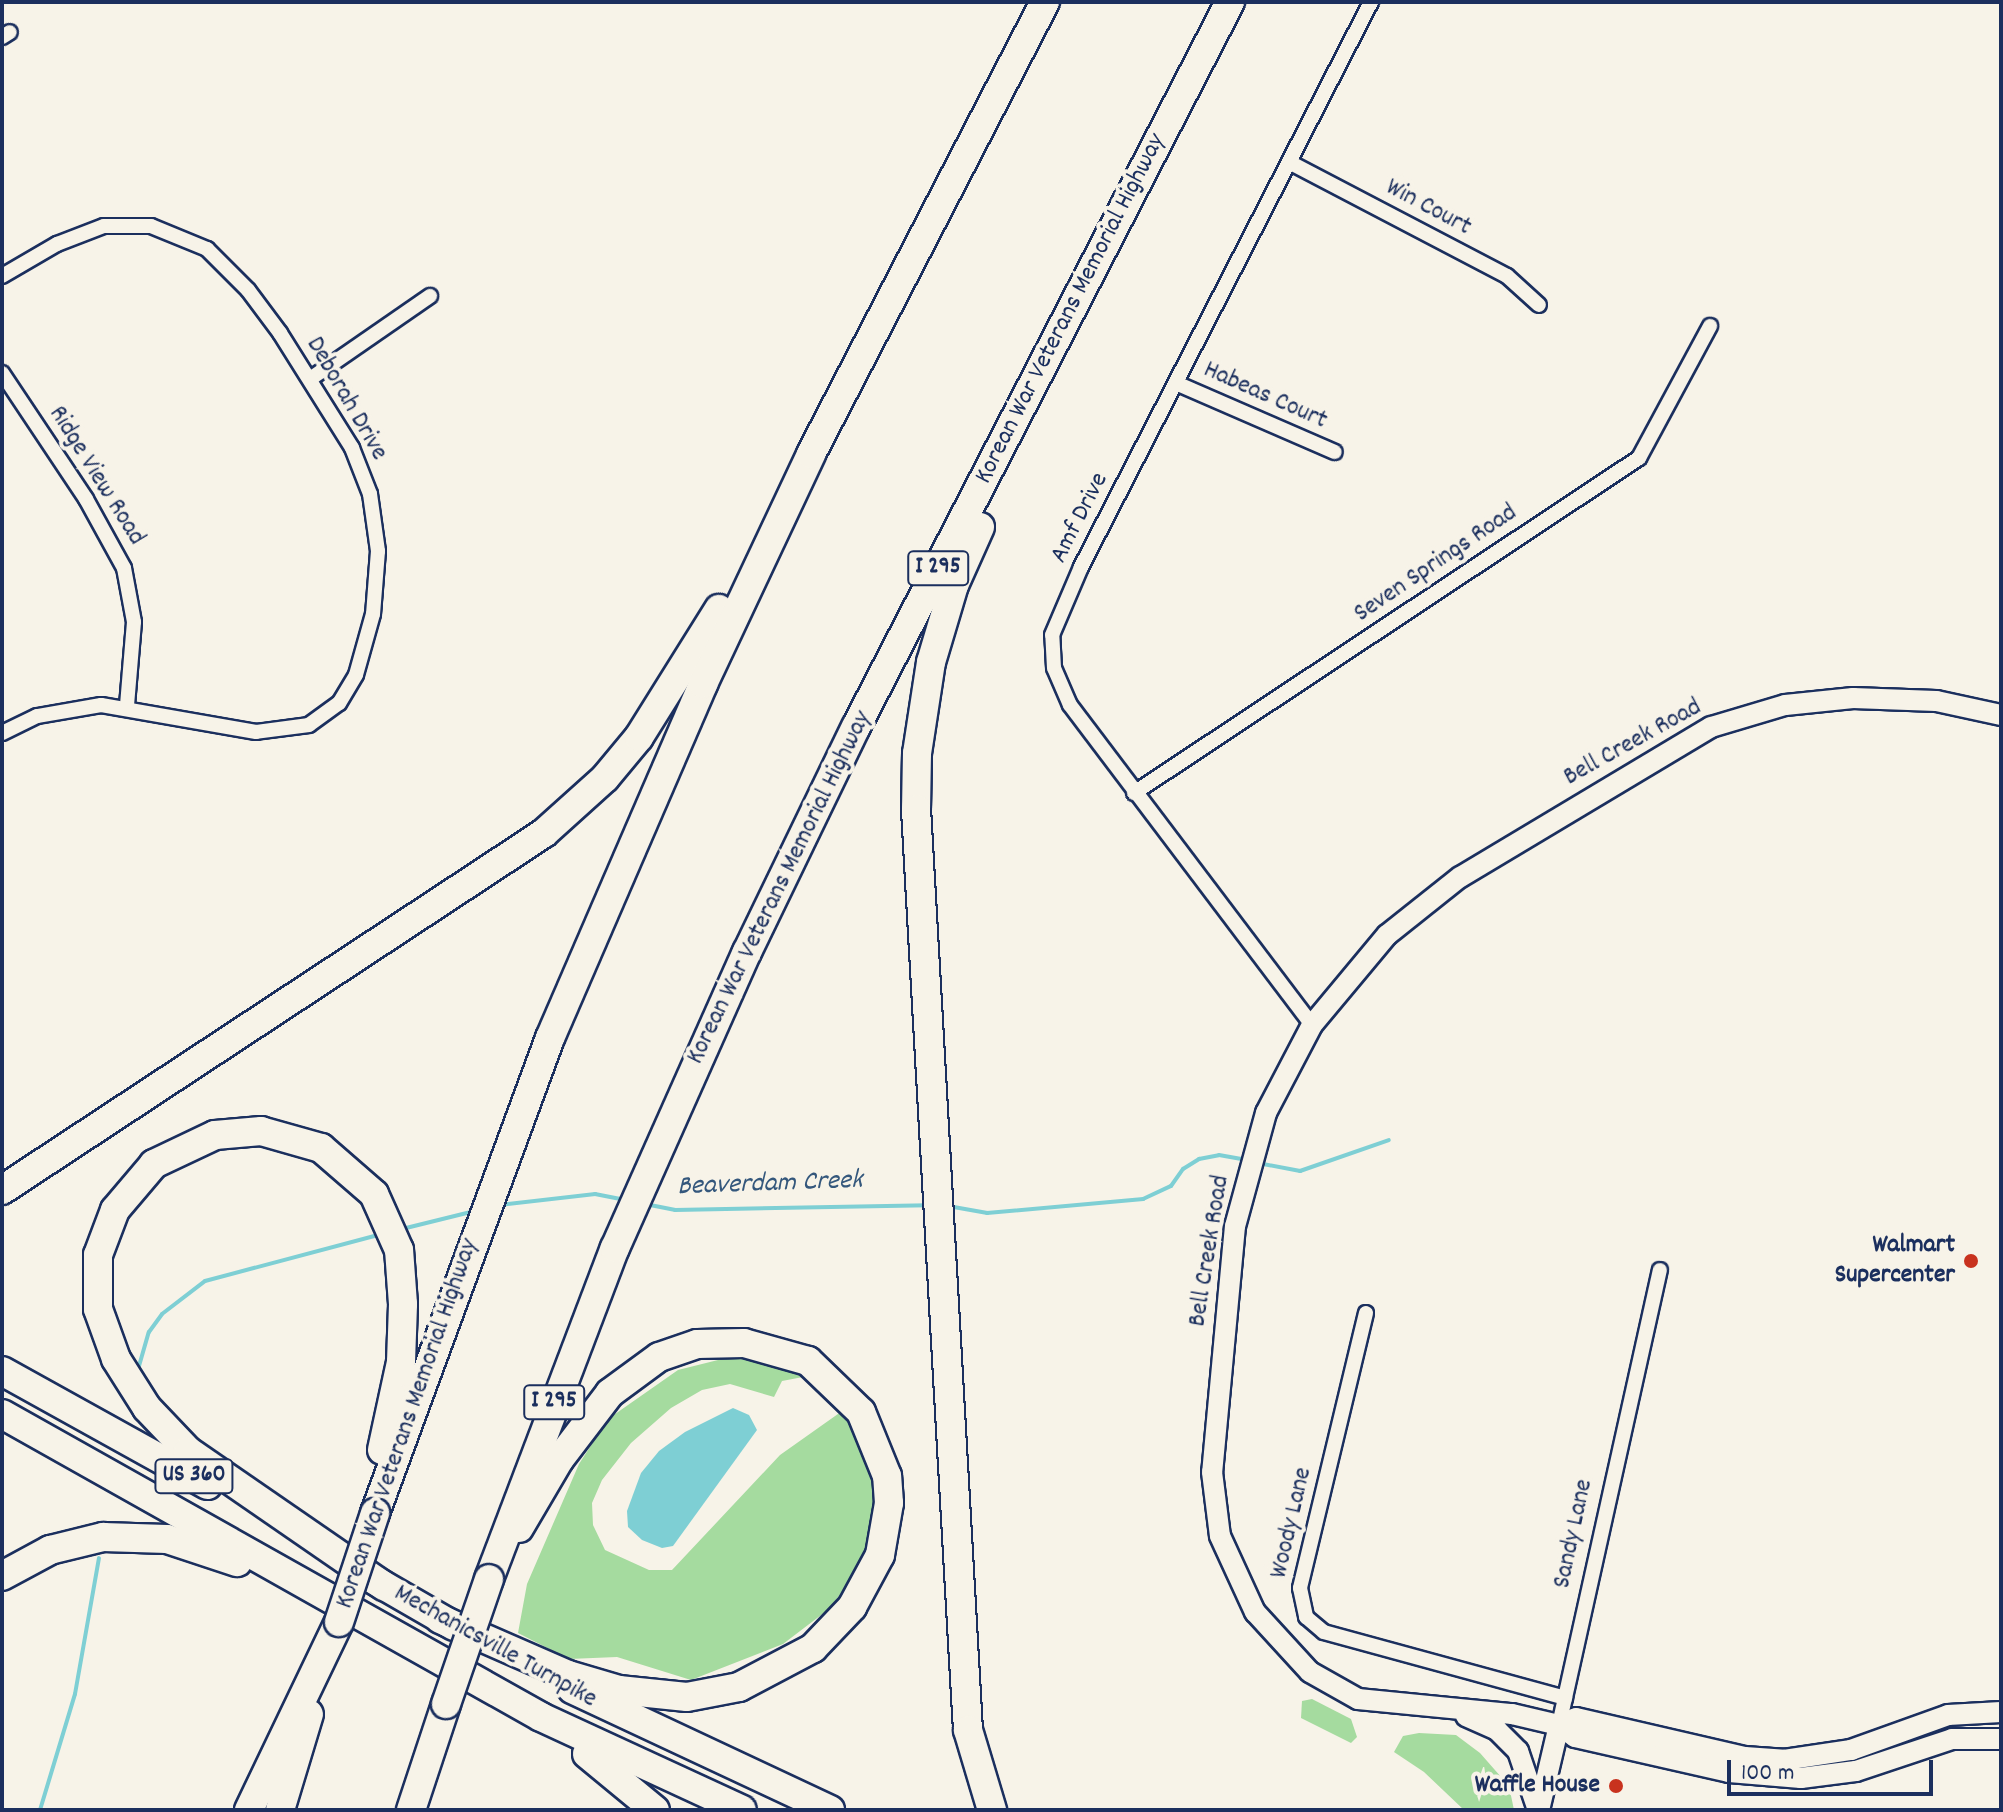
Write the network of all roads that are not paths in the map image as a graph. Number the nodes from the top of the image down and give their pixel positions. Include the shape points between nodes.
1 (1045, 2) edge
2 (1230, 2) edge
3 (1371, 2) edge
4 (1289, 162) junction
5 (2, 276) edge
6 (430, 296) dead end
7 (1539, 305) dead end
8 (1710, 326) dead end
9 (1049, 352) junction
10 (2, 373) edge
11 (310, 379) junction
12 (1176, 383) junction
13 (1335, 452) dead end
14 (811, 454) junction
15 (127, 706) junction
16 (2001, 715) edge
17 (2, 733) edge
18 (1134, 793) junction
19 (1312, 1025) junction
20 (2, 1190) edge
21 (1660, 1270) dead end
22 (1366, 1313) dead end
23 (2, 1371) edge
24 (2, 1414) edge
25 (376, 1510) junction
26 (494, 1568) junction
27 (2, 1576) edge
28 (384, 1586) junction
29 (440, 1619) junction
30 (370, 1624) junction
31 (426, 1655) junction
32 (313, 1686) junction
33 (1565, 1698) junction
34 (1443, 1709) junction
35 (2001, 1712) edge
36 (1559, 1725) junction
37 (441, 1736) junction
38 (2001, 1739) edge
39 (249, 1810) edge
40 (280, 1810) edge
41 (411, 1810) edge
42 (432, 1810) edge
43 (655, 1810) edge
44 (742, 1810) edge
45 (830, 1810) edge
46 (992, 1810) edge
47 (1538, 1810) edge

1 - 14 highway, Korean War Veterans Memorial Highway
2 - 9 highway, Korean War Veterans Memorial Highway / I 295
3 - 4 street, Amf Drive
4 - 7 street, Win Court via 1507,276
4 - 12 street, Amf Drive
5 - 11 street, Deborah Drive via 68,239 104,226 172,231 223,263
6 - 11 street
8 - 18 street, Seven Springs Road via 1639,458
9 - 26 highway, Korean War Veterans Memorial Highway / I 295 via 799,842 661,1141
9 - 46 highway via 950,596 923,703 916,809 968,1730
10 - 15 street, Ridge View Road via 124,568 134,622
11 - 15 street, Deborah Drive via 365,477 376,528 373,614 349,689 326,716 271,732
12 - 13 street, Habeas Court
12 - 18 street, Amf Drive via 1081,567 1052,635 1062,690
14 - 20 highway via 661,708 570,812 506,861
14 - 25 highway, Korean War Veterans Memorial Highway via 627,855 504,1155
15 - 17 street, Deborah Drive via 66,710
16 - 19 street, Bell Creek Road via 1936,701 1853,698 1785,705 1711,727 1566,810 1422,905 1359,964
18 - 19 street, Amf Drive
19 - 34 street, Bell Creek Road via 1266,1113 1235,1226 1212,1472 1220,1536 1231,1567 1272,1634 1325,1683 1377,1705
21 - 33 street, Sandy Lane
22 - 33 street, Woody Lane via 1300,1588 1306,1617 1324,1632
23 - 28 highway, Mechanicsville Turnpike / US 360
24 - 30 highway, Mechanicsville Turnpike / US 360
25 - 28 highway via 385,1424 402,1348 401,1270 386,1213 360,1177 321,1148 283,1135 238,1132 193,1142 154,1164 115,1210 98,1255 96,1295 116,1359 166,1430 209,1468
25 - 32 highway, Korean War Veterans Memorial Highway, bridge
26 - 29 highway via 567,1447 610,1393 659,1357 697,1344 763,1346 818,1368 861,1412 887,1476 888,1515 880,1555 852,1607 813,1648 739,1687 687,1697 619,1690 568,1675
26 - 37 highway, Korean War Veterans Memorial Highway / I 295, bridge via 446,1704
27 - 30 highway via 34,1557 80,1541 167,1539 230,1558
28 - 29 highway, Mechanicsville Turnpike / US 360
29 - 45 highway, Mechanicsville Turnpike / US 360 via 653,1731
30 - 31 highway, Mechanicsville Turnpike / US 360
31 - 43 highway via 595,1759
31 - 44 highway, Mechanicsville Turnpike / US 360 via 541,1717
32 - 39 highway
32 - 40 highway
33 - 36 street, Sandy Lane
34 - 36 street, Bell Creek Road via 1512,1714
34 - 47 street via 1484,1722 1508,1740 1525,1764
35 - 36 street, Bell Creek Road via 1948,1715 1851,1750 1784,1760 1745,1757 1576,1718
36 - 38 street, Bell Creek Road via 1575,1737 1729,1772 1801,1778 1856,1771 1952,1739
36 - 47 street, Sandy Lane
37 - 41 highway
37 - 42 highway

